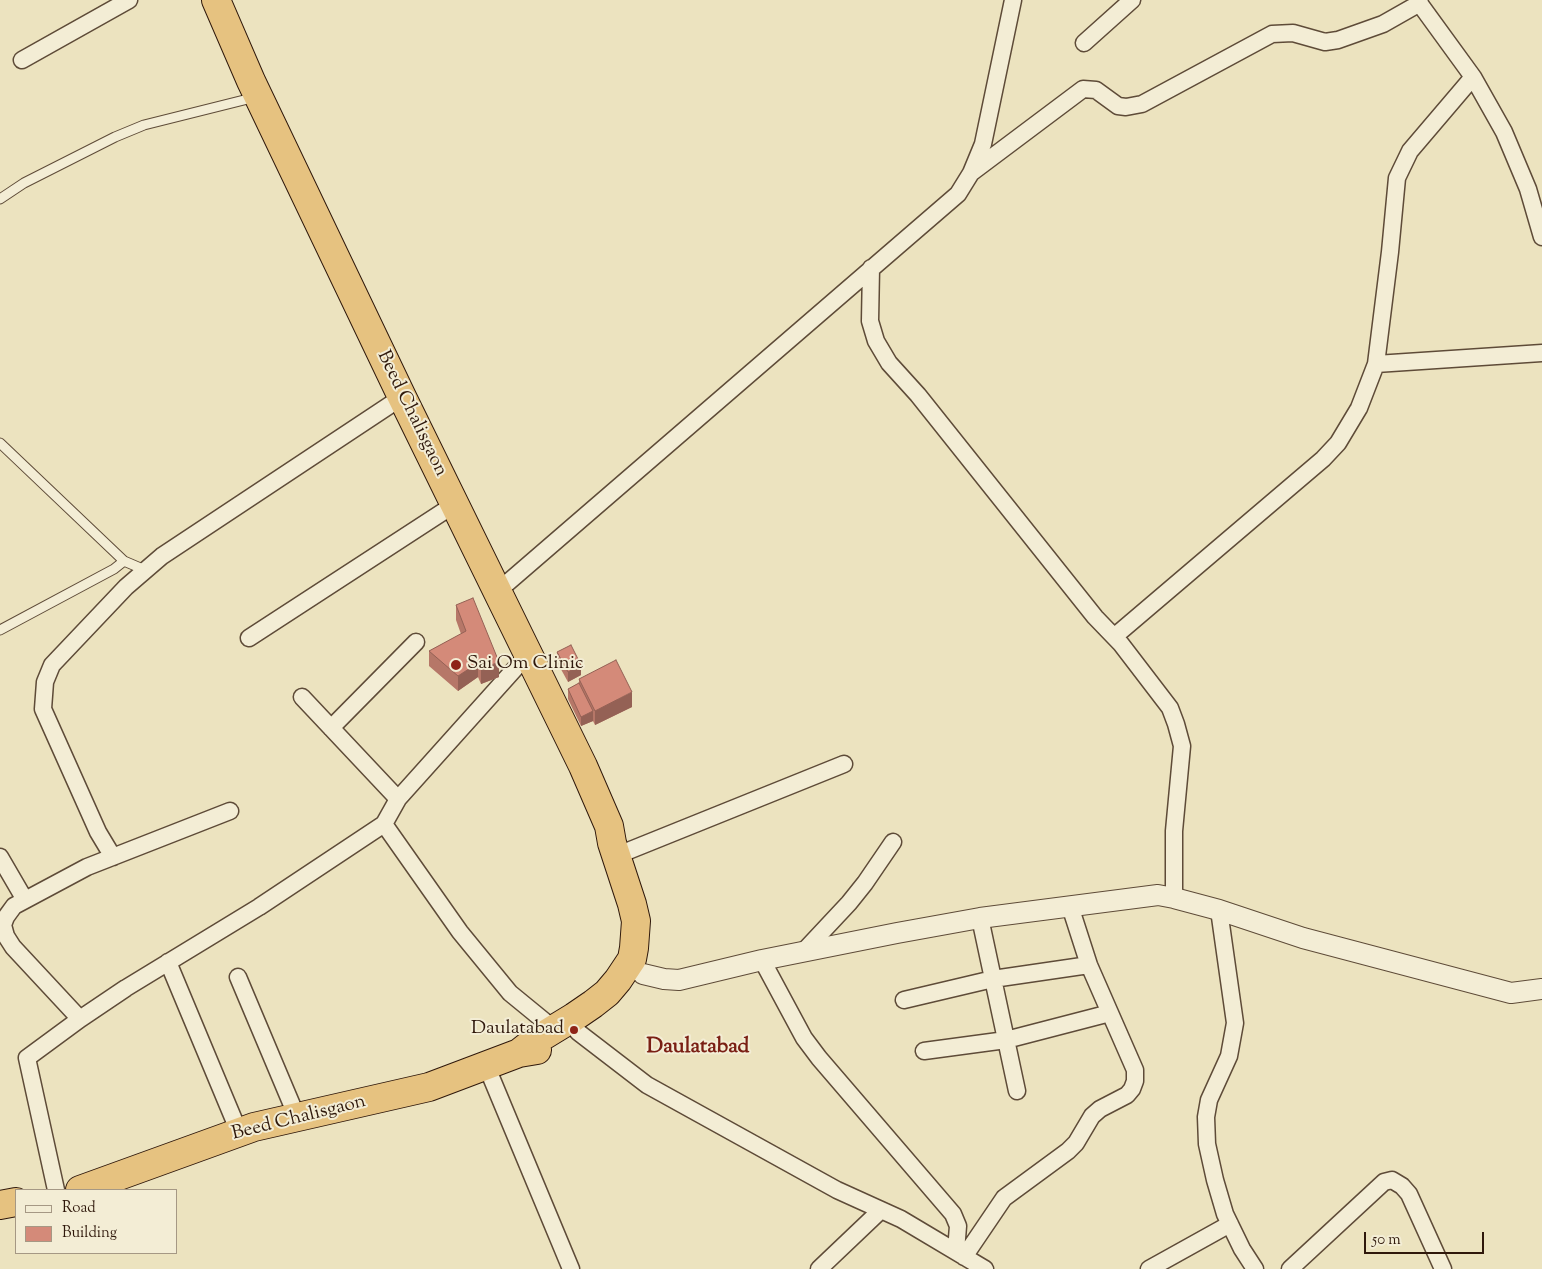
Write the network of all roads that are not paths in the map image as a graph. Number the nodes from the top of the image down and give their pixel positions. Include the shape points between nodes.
1 (129, 0) edge
2 (216, 0) edge
3 (1014, 0) edge
4 (1132, 0) edge
5 (1418, 2) edge
6 (1084, 43) dead end
7 (22, 60) dead end
8 (1473, 77) junction
9 (258, 96) junction
10 (971, 173) junction
11 (0, 198) edge
12 (1542, 237) edge
13 (871, 268) junction
14 (1542, 353) edge
15 (1376, 364) junction
16 (402, 397) junction
17 (0, 443) edge
18 (455, 504) junction
19 (124, 561) junction
20 (145, 570) junction
21 (498, 591) junction
22 (0, 630) edge
23 (1115, 636) junction
24 (249, 638) dead end
25 (416, 642) dead end
26 (529, 654) junction
27 (302, 697) dead end
28 (331, 728) junction
29 (844, 764) dead end
30 (398, 799) junction
31 (230, 812) dead end
32 (384, 824) junction
33 (609, 826) junction
34 (893, 842) dead end
35 (628, 851) junction
36 (0, 857) edge
37 (113, 857) junction
38 (1174, 898) junction
39 (25, 900) junction
40 (1070, 906) junction
41 (1219, 910) junction
42 (980, 918) junction
43 (2, 924) edge
44 (805, 950) junction
45 (762, 960) junction
46 (168, 962) junction
47 (1089, 966) junction
48 (643, 974) junction
49 (238, 977) dead end
50 (993, 979) junction
51 (1542, 989) edge
52 (904, 1000) dead end
53 (1110, 1013) junction
54 (80, 1019) junction
55 (566, 1031) junction
56 (1006, 1040) junction
57 (924, 1051) dead end
58 (486, 1065) junction
59 (1017, 1091) dead end
60 (297, 1117) junction
61 (239, 1132) junction
62 (56, 1189) edge
63 (83, 1189) edge
64 (15, 1202) edge
65 (0, 1205) edge
66 (881, 1210) junction
67 (1230, 1224) junction
68 (960, 1254) junction
69 (571, 1269) edge
70 (819, 1269) edge
71 (985, 1269) edge
72 (1149, 1269) edge
73 (1255, 1269) edge
74 (1290, 1269) edge
75 (1443, 1269) edge

1 - 7 street
2 - 9 highway, Beed Chalisgaon
3 - 10 street via 983,144
4 - 6 street
5 - 8 street
5 - 10 street via 1383,24 1338,40 1325,42 1293,33 1272,34 1142,104 1118,106 1096,90 1083,89
8 - 12 street via 1504,132 1528,189
8 - 15 street via 1410,151 1397,178
9 - 11 lane via 144,125 115,136
9 - 16 highway, Beed Chalisgaon
10 - 13 street via 958,194
13 - 21 street
13 - 23 street via 870,321 876,341 889,363 918,394 1095,616
14 - 15 street
15 - 23 street via 1358,408 1338,443 1323,459
16 - 18 highway, Beed Chalisgaon
16 - 20 street
17 - 19 lane
18 - 21 highway, Beed Chalisgaon
18 - 24 street
19 - 20 lane
19 - 22 lane
20 - 37 street via 52,666 45,682 43,709 98,832
21 - 26 highway, Beed Chalisgaon
23 - 38 street via 1170,708 1182,746 1174,831
25 - 28 street
26 - 30 street
26 - 33 highway, Beed Chalisgaon
27 - 28 street
28 - 30 street
29 - 35 street
30 - 32 street
31 - 37 street
32 - 46 street via 259,907
32 - 55 street via 460,932 510,993
33 - 35 highway, Beed Chalisgaon
33 - 55 highway, Beed Chalisgaon via 636,921 632,959 607,993 581,1013
34 - 44 street via 854,897
35 - 48 highway, Beed Chalisgaon via 644,890 652,922 652,948
36 - 39 street
37 - 39 street
38 - 40 street via 1158,894
38 - 41 street
39 - 43 street via 14,906
40 - 42 street
40 - 47 street
41 - 51 street via 1303,938 1511,993
41 - 67 street via 1235,1023 1229,1056 1208,1100 1206,1117 1207,1144 1215,1180
42 - 44 street
42 - 50 street
43 - 54 street via 13,947
44 - 45 street
45 - 48 street via 673,980
45 - 68 street via 818,1058 953,1214 958,1226
46 - 54 street
46 - 61 street
47 - 50 street
47 - 53 street
48 - 55 highway, Beed Chalisgaon via 605,1014
49 - 60 street
50 - 52 street
50 - 56 street
53 - 56 street
53 - 68 street via 1135,1070 1132,1089 1092,1116 1068,1151 1004,1198
54 - 62 street via 27,1058
55 - 58 highway, Beed Chalisgaon via 564,1041 551,1047 519,1053
55 - 66 street via 647,1085 837,1190
56 - 57 street
56 - 59 street
58 - 60 highway, Beed Chalisgaon via 429,1087
58 - 69 street
60 - 61 highway, Beed Chalisgaon
61 - 63 highway, Beed Chalisgaon
64 - 65 highway
66 - 68 street via 901,1218
66 - 70 street
67 - 72 street
67 - 73 street
68 - 71 street
74 - 75 street via 1384,1182 1392,1180 1409,1194

